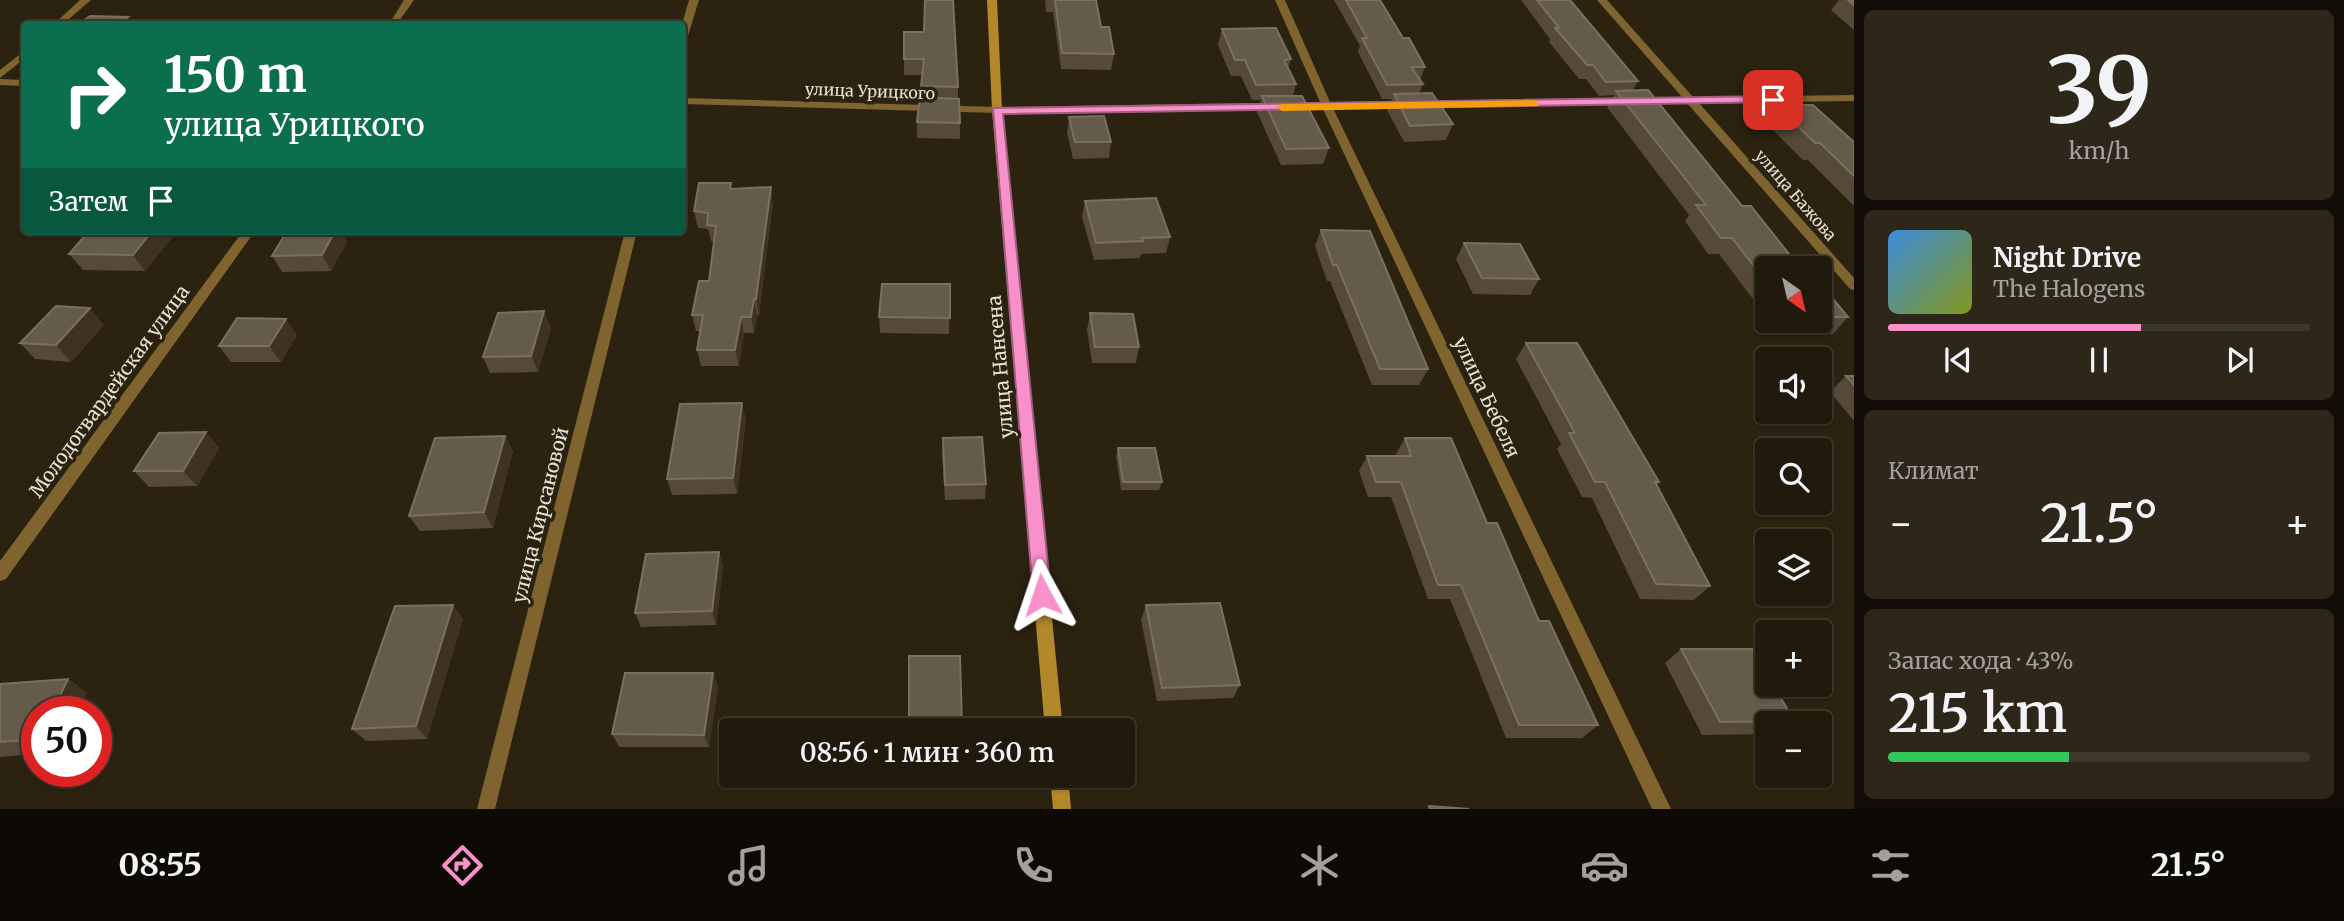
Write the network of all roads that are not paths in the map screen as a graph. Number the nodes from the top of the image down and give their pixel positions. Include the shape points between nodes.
1 (86, 0) edge
2 (409, 0) edge
3 (694, 0) edge
4 (992, 0) edge
5 (1280, 0) edge
6 (1602, 0) edge
7 (62, 21) edge
8 (395, 21) edge
9 (686, 26) edge
10 (21, 57) edge
11 (0, 75) edge
12 (0, 82) edge
13 (21, 83) edge
14 (1854, 98) edge
15 (686, 101) edge
16 (1693, 102) junction
17 (1327, 107) junction
18 (997, 110) junction
19 (245, 235) edge
20 (630, 235) edge
21 (1854, 286) edge
22 (0, 574) edge
23 (1053, 718) edge
24 (1060, 788) edge
25 (486, 809) edge
26 (1062, 809) edge
27 (1662, 809) edge

1 - 7 street
2 - 8 street
3 - 9 street
4 - 18 main road, улица Нансена
5 - 17 street, улица Бебеля
6 - 16 street, улица Бажова
10 - 11 street
12 - 13 street
14 - 16 street, улица Урицкого
15 - 18 street, улица Урицкого
16 - 17 street, улица Урицкого
16 - 21 street, улица Бажова
17 - 18 street, улица Урицкого
17 - 27 street, улица Бебеля
18 - 23 main road, улица Нансена
19 - 22 street, Молодогвардейская улица
20 - 25 street, улица Кирсановой
24 - 26 main road

